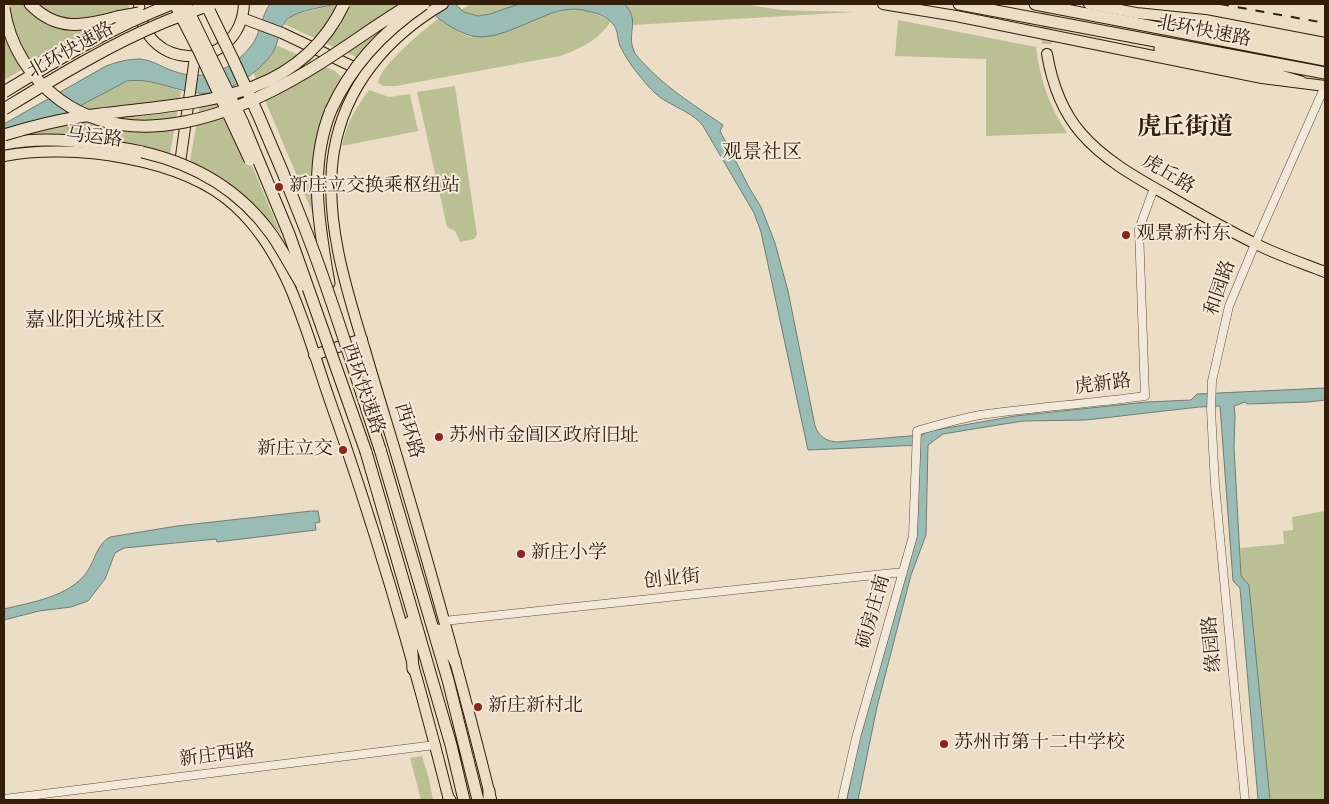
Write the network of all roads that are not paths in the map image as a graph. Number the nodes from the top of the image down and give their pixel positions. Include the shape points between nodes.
1 (30, 4) edge
2 (139, 4) edge
3 (173, 4) edge
4 (185, 4) edge
5 (206, 4) edge
6 (212, 4) edge
7 (244, 4) edge
8 (344, 4) edge
9 (411, 4) edge
10 (443, 4) edge
11 (883, 4) edge
12 (959, 4) edge
13 (1035, 4) edge
14 (1089, 4) edge
15 (4, 8) edge
16 (158, 9) junction
17 (424, 10) edge
18 (242, 18) junction
19 (1080, 26) junction
20 (1147, 26) junction
21 (1325, 43) edge
22 (1325, 50) edge
23 (1047, 54) tunnel mouth
24 (1325, 60) edge
25 (194, 61) junction
26 (364, 73) junction
27 (1325, 74) edge
28 (1301, 82) junction
29 (1325, 86) edge
30 (4, 92) edge
31 (4, 109) edge
32 (4, 135) edge
33 (4, 144) edge
34 (4, 156) edge
35 (178, 174) junction
36 (1154, 188) junction
37 (1255, 244) junction
38 (1325, 272) edge
39 (304, 289) junction
40 (332, 305) junction
41 (316, 308) junction
42 (362, 339) junction
43 (314, 355) junction
44 (916, 433) joint
45 (1214, 485) joint
46 (903, 572) junction
47 (408, 595) junction
48 (427, 608) junction
49 (444, 621) junction
50 (455, 661) junction
51 (413, 669) junction
52 (435, 745) junction
53 (490, 797) edge
54 (4, 799) edge
55 (450, 800) edge
56 (464, 800) edge
57 (478, 800) edge
58 (842, 800) edge
59 (1245, 800) edge

1 - 16 highway, bridge via 49,19 78,26
2 - 25 main road via 142,22 152,40 169,52
3 - 16 highway, 北环快速路, bridge
3 - 39 highway, bridge via 199,51 254,169
4 - 41 highway, 西环快速路, bridge via 243,123
5 - 40 highway, 西环快速路, bridge via 261,119
6 - 31 highway, 北环快速路, bridge via 129,38
7 - 18 main road
8 - 32 highway, bridge via 318,45 296,65 265,83 205,100 76,117
9 - 15 highway, bridge via 269,93 202,118 144,126 93,118 55,96 35,78 20,56 9,31
10 - 17 main road, 西环路
11 - 28 main road via 1262,78
12 - 19 highway, 北环快速路
13 - 20 highway, 北环快速路
14 - 21 main road via 1136,13 1206,20
16 - 30 highway, 北环快速路, bridge via 78,48
17 - 26 main road, 西环路
17 - 40 highway, bridge via 397,24 363,58 339,94 325,124 318,165 318,197
18 - 25 main road via 226,44
18 - 26 main road via 282,33
19 - 27 highway, 北环快速路
19 - 28 highway via 1143,46 1264,71
20 - 22 highway via 1215,29
20 - 24 highway, 北环快速路
23 - 36 main road, 虎丘路 via 1055,88 1076,127 1102,153
25 - 35 main road
26 - 42 main road, 西环路 via 340,124 331,175 344,277
28 - 29 main road
29 - 37 street, 和园路
33 - 39 highway, bridge via 38,140 75,141 142,152 186,165 223,186 256,215
34 - 35 main road, 马运路 via 52,151 92,154 132,160
35 - 43 main road via 219,193 234,205 270,248 283,272
36 - 37 main road, 虎丘路
36 - 44 street, 虎新路 via 1139,229 1145,396 979,415 943,422
37 - 38 main road, 虎丘路
37 - 45 street, 和园路 via 1229,306 1211,390
39 - 41 highway, bridge
40 - 48 highway, 西环快速路, bridge via 380,449
41 - 47 highway, 西环快速路, bridge via 366,452
42 - 43 main road
42 - 49 main road, 西环路
43 - 51 main road via 360,486
44 - 46 street, 硕房庄南 via 913,536
45 - 59 street, 缘园路
46 - 49 street, 创业街
46 - 58 street, 硕房庄南 via 858,729
47 - 51 highway
47 - 56 highway, 西环快速路
48 - 50 highway
48 - 57 highway, 西环快速路
49 - 50 main road, 西环路
50 - 53 main road, 西环路
51 - 52 main road
52 - 54 street, 新庄西路
52 - 55 main road

